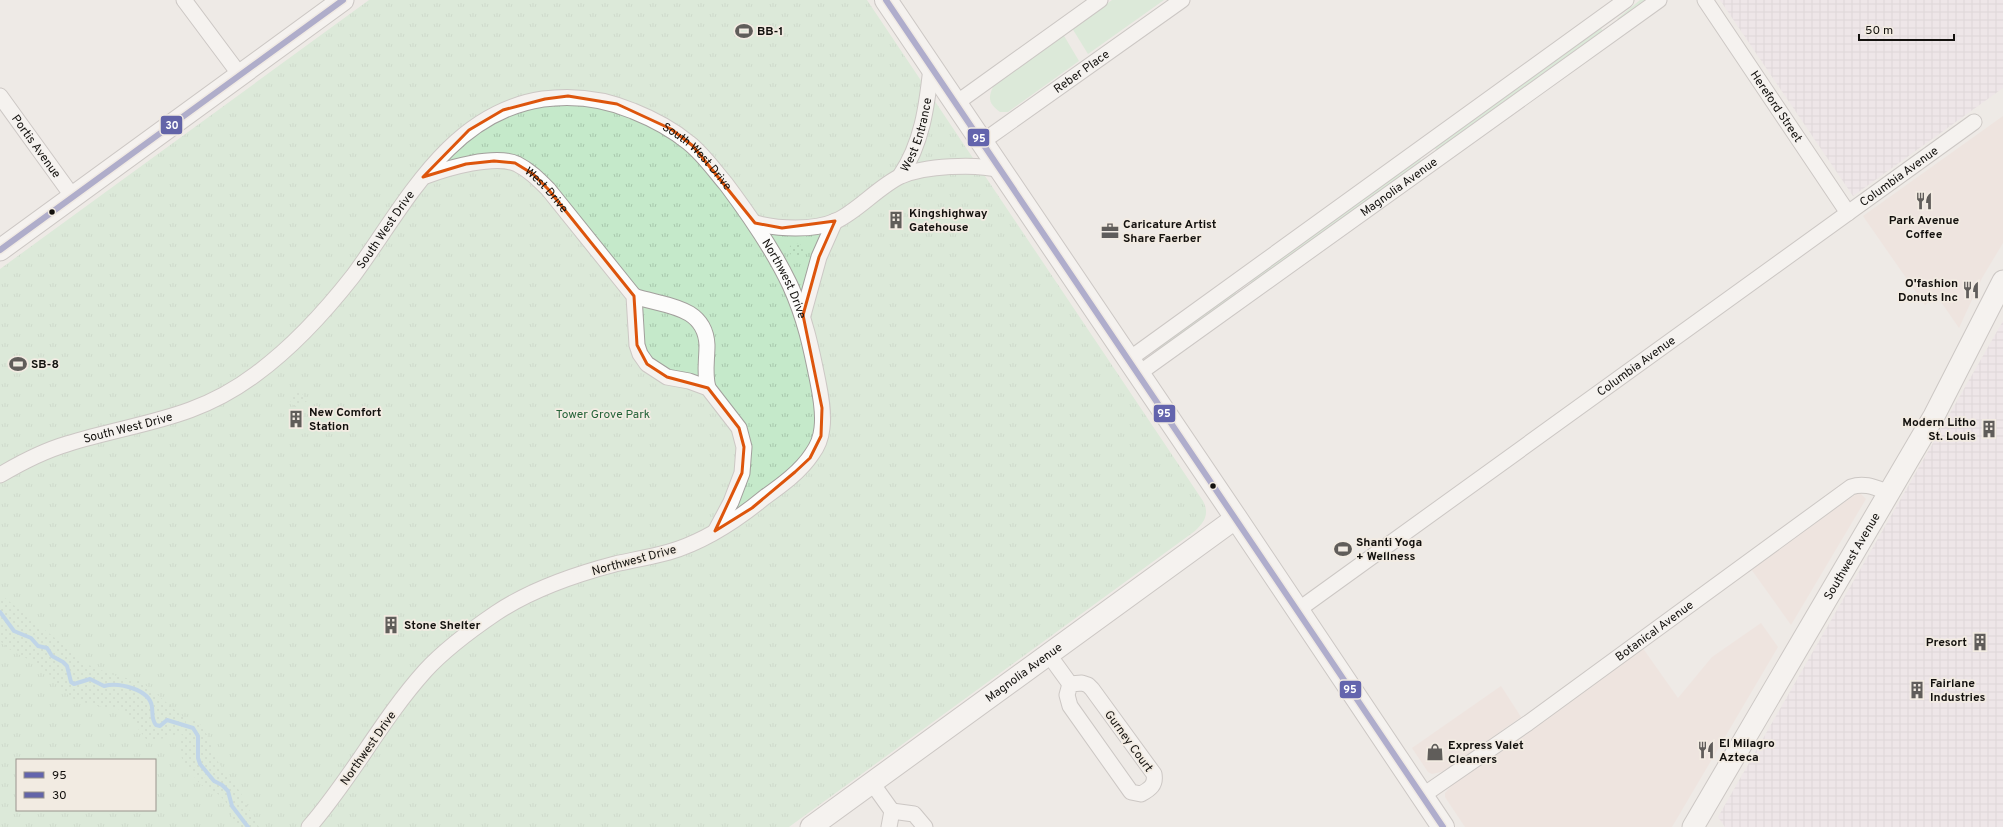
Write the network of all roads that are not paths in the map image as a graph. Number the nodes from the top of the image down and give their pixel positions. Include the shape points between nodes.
1 (184, 0) edge
2 (343, 0) edge
3 (886, 0) edge
4 (1100, 0) edge
5 (1182, 0) edge
6 (1626, 0) edge
7 (1659, 0) edge
8 (1705, 0) edge
9 (931, 67) junction
10 (240, 75) junction
11 (0, 96) edge
12 (955, 104) junction
13 (1974, 122) dead end
14 (982, 142) junction
15 (1423, 147) junction
16 (1434, 162) junction
17 (1000, 170) junction
18 (900, 176) junction
19 (423, 177) junction
20 (73, 197) junction
21 (1848, 213) junction
22 (835, 221) junction
23 (755, 223) junction
24 (0, 250) edge
25 (2003, 281) edge
26 (634, 296) junction
27 (803, 315) junction
28 (1133, 367) junction
29 (708, 388) junction
30 (0, 475) edge
31 (1890, 492) junction
32 (1236, 518) junction
33 (715, 531) junction
34 (1298, 610) junction
35 (1049, 654) junction
36 (1070, 684) junction
37 (872, 783) junction
38 (1422, 796) junction
39 (892, 811) junction
40 (309, 827) edge
41 (811, 827) edge
42 (889, 827) edge
43 (925, 827) edge
44 (1443, 827) edge
45 (1693, 827) edge

1 - 10 street
2 - 10 street
3 - 9 main road
4 - 12 street
5 - 14 street, Reber Place
6 - 15 street, Magnolia Avenue
7 - 16 street, Magnolia Avenue
8 - 21 street, Hereford Street
9 - 12 main road
9 - 18 street, West Entrance via 928,98 918,142
10 - 20 street
11 - 20 street, Portis Avenue
12 - 14 main road
13 - 21 street, Columbia Avenue
14 - 17 main road
15 - 16 street
15 - 28 street, Magnolia Avenue
16 - 28 street, Magnolia Avenue
17 - 18 street, West Entrance via 964,166
17 - 28 main road
18 - 22 street, West Entrance
19 - 23 street, South West Drive via 469,130 503,110 522,103 568,96 591,99 617,104 671,129 693,146 712,166
19 - 26 street, West Drive via 466,164 494,161 515,163 533,174 548,189
19 - 30 street, South West Drive via 331,304 296,342 242,385 194,410 65,444 22,462
20 - 24 street
21 - 34 street, Columbia Avenue
22 - 23 street, West Entrance via 797,228 770,227
22 - 27 street via 818,257
23 - 27 street, Northwest Drive via 784,273
25 - 31 street, Southwest Avenue via 1945,397
26 - 29 street via 637,345 647,364 667,377
26 - 29 street via 680,308 698,323 707,344 705,377
27 - 33 street, Northwest Drive via 822,408 821,436 810,458 795,472 752,508
28 - 32 main road
29 - 33 street via 738,428 744,447 738,486
31 - 38 street, Botanical Avenue via 1860,484 1851,487 1528,723
31 - 45 street, Southwest Avenue
32 - 34 main road
32 - 35 street, Magnolia Avenue
33 - 40 street, Northwest Drive via 670,552 611,565 557,582 516,600 472,630 424,673 389,718 336,795
34 - 38 main road
35 - 36 street
35 - 37 street, Magnolia Avenue
36 - 36 street, Gurney Court via 1067,695 1070,706 1131,792 1137,794 1147,791 1155,780 1154,774 1092,689 1082,683
37 - 39 street
37 - 41 street, Magnolia Avenue
38 - 44 main road
39 - 42 street
39 - 43 street via 914,814

